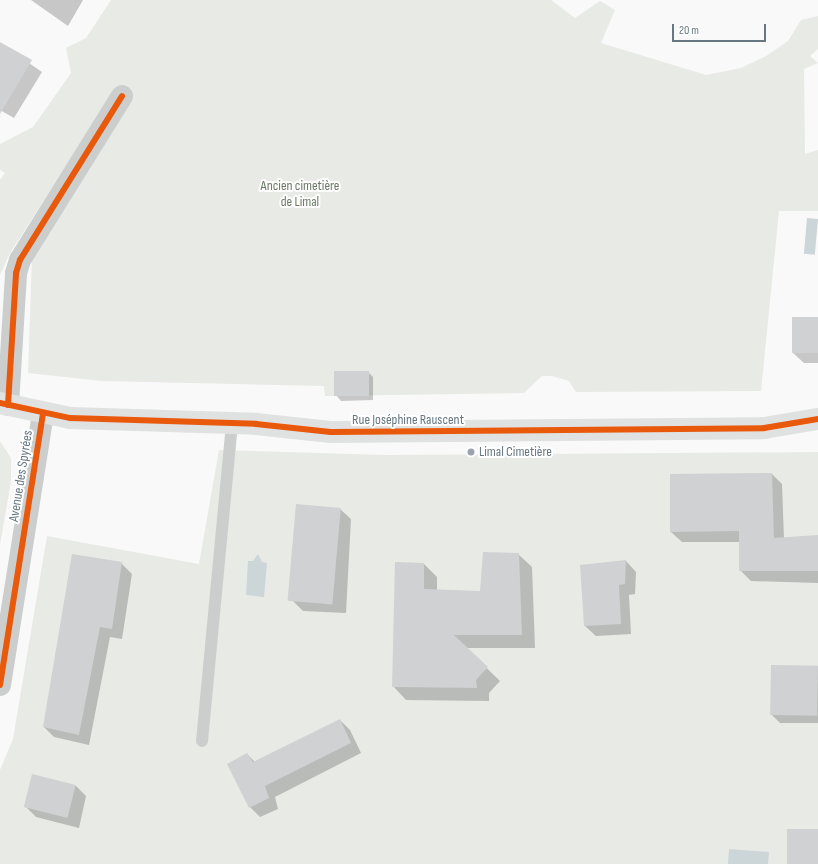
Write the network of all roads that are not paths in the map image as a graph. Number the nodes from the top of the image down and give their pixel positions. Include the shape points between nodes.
1 (122, 96) dead end
2 (4, 404) edge
3 (43, 414) junction
4 (818, 419) edge
5 (232, 424) junction
6 (0, 685) edge
7 (202, 741) dead end

1 - 2 street via 20,260 16,274
2 - 3 street, Rue Joséphine Rauscent
3 - 5 street, Rue Joséphine Rauscent via 141,422
3 - 6 street, Avenue des Spyrées
4 - 5 street, Rue Joséphine Rauscent via 764,428 501,431 330,432
5 - 7 lane

